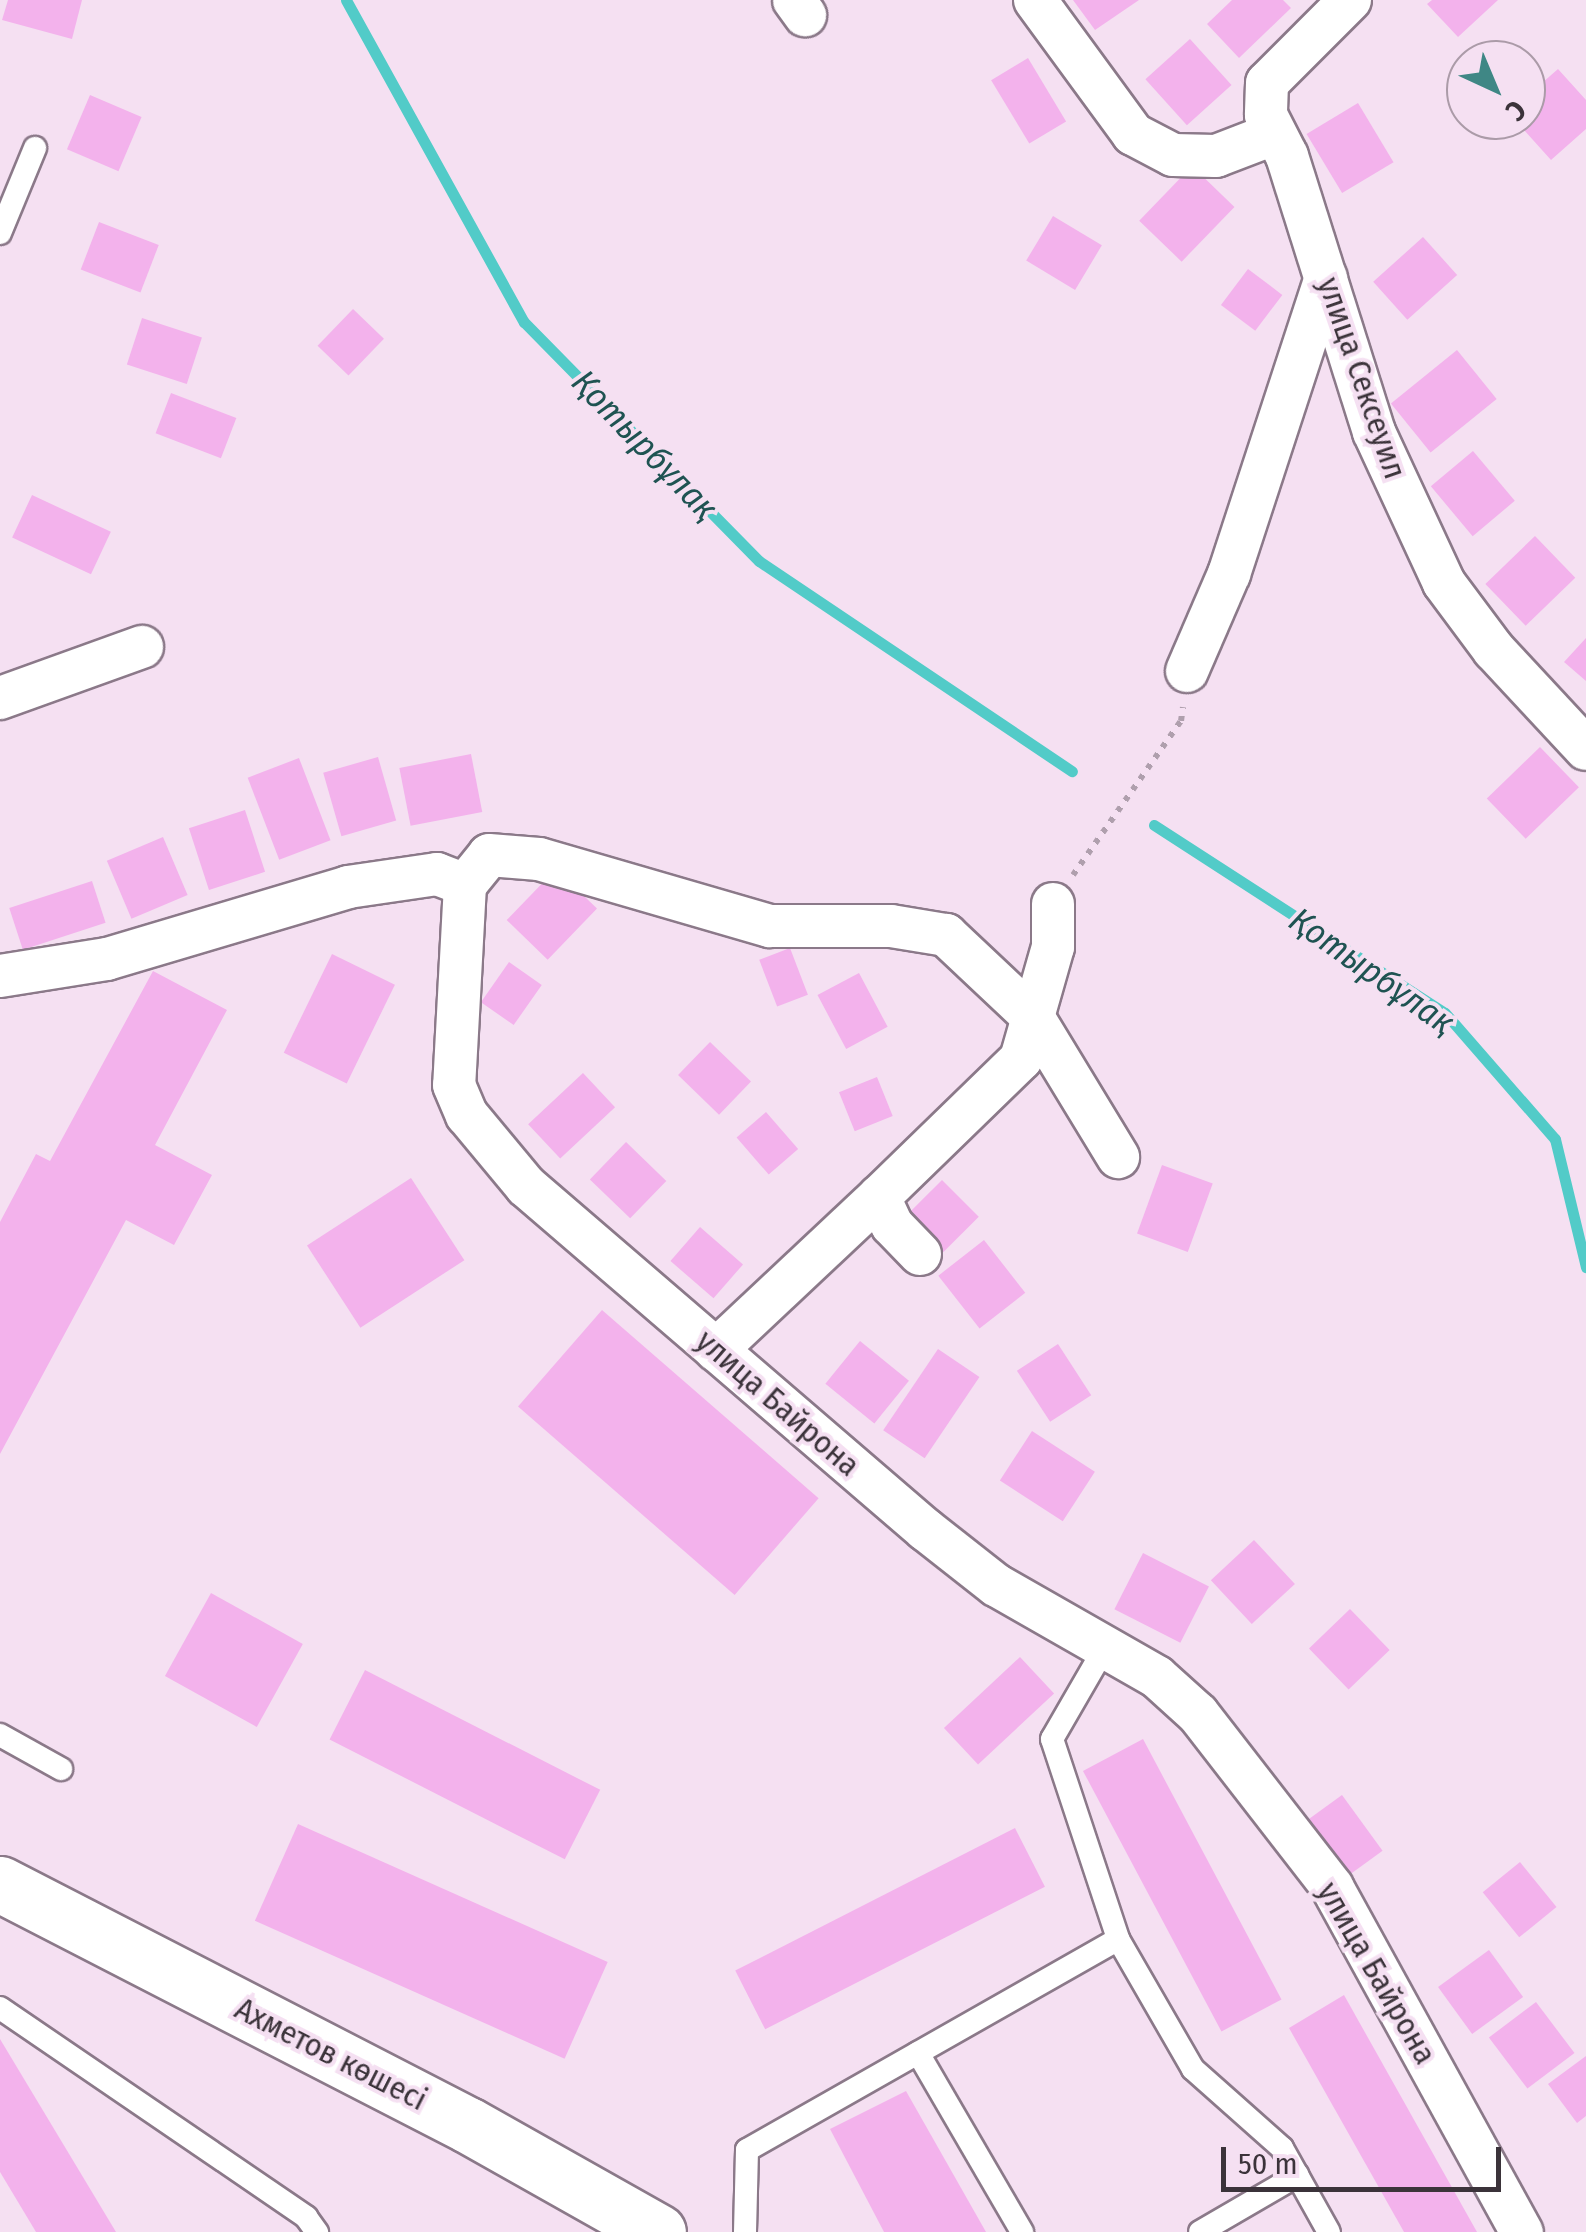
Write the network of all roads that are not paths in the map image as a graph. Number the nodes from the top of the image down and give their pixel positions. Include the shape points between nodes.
1 (1035, 0) edge
2 (1350, 0) edge
3 (1273, 134) junction
4 (34, 148) dead end
5 (0, 234) edge
6 (1326, 277) junction
7 (142, 647) dead end
8 (1187, 671) road end
9 (0, 698) edge
10 (1586, 748) edge
11 (465, 884) junction
12 (1053, 904) road end
13 (0, 976) edge
14 (1033, 1018) junction
15 (1118, 1157) dead end
16 (879, 1197) junction
17 (920, 1254) dead end
18 (716, 1350) junction
19 (1104, 1649) junction
20 (0, 1735) edge
21 (61, 1769) dead end
22 (0, 1884) edge
23 (1118, 1939) junction
24 (0, 2008) edge
25 (918, 2053) junction
26 (1298, 2175) junction
27 (646, 2229) edge
28 (317, 2232) edge
29 (744, 2232) edge
30 (1022, 2232) edge
31 (1200, 2232) edge
32 (1330, 2232) edge
33 (1522, 2232) edge

1 - 3 street via 1133,134 1173,155 1216,156
2 - 3 street, улица Сексеуил via 1267,83
3 - 6 street, улица Сексеуил via 1287,156
4 - 5 lane
6 - 8 street via 1229,574
6 - 10 street, улица Сексеуил via 1374,432 1444,583 1494,650
7 - 9 street
11 - 13 street via 437,874 348,887 107,959
11 - 14 street via 489,855 540,859 770,926 892,926 946,935
11 - 18 street, улица Байрона via 454,1084 467,1114 526,1186
12 - 14 street via 1053,947
14 - 15 street
14 - 16 street via 1021,1059
16 - 17 street via 892,1226
16 - 18 street
18 - 19 street, улица Байрона via 996,1585
19 - 23 lane via 1052,1739
19 - 33 street, улица Байрона via 1157,1677 1198,1714 1332,1888
20 - 21 lane
22 - 27 street, Ахметов көшесі via 468,2125
23 - 25 lane
23 - 26 lane via 1193,2069 1282,2148
24 - 28 lane via 290,2206
25 - 29 lane via 747,2150
25 - 30 lane
26 - 31 lane
26 - 32 lane

